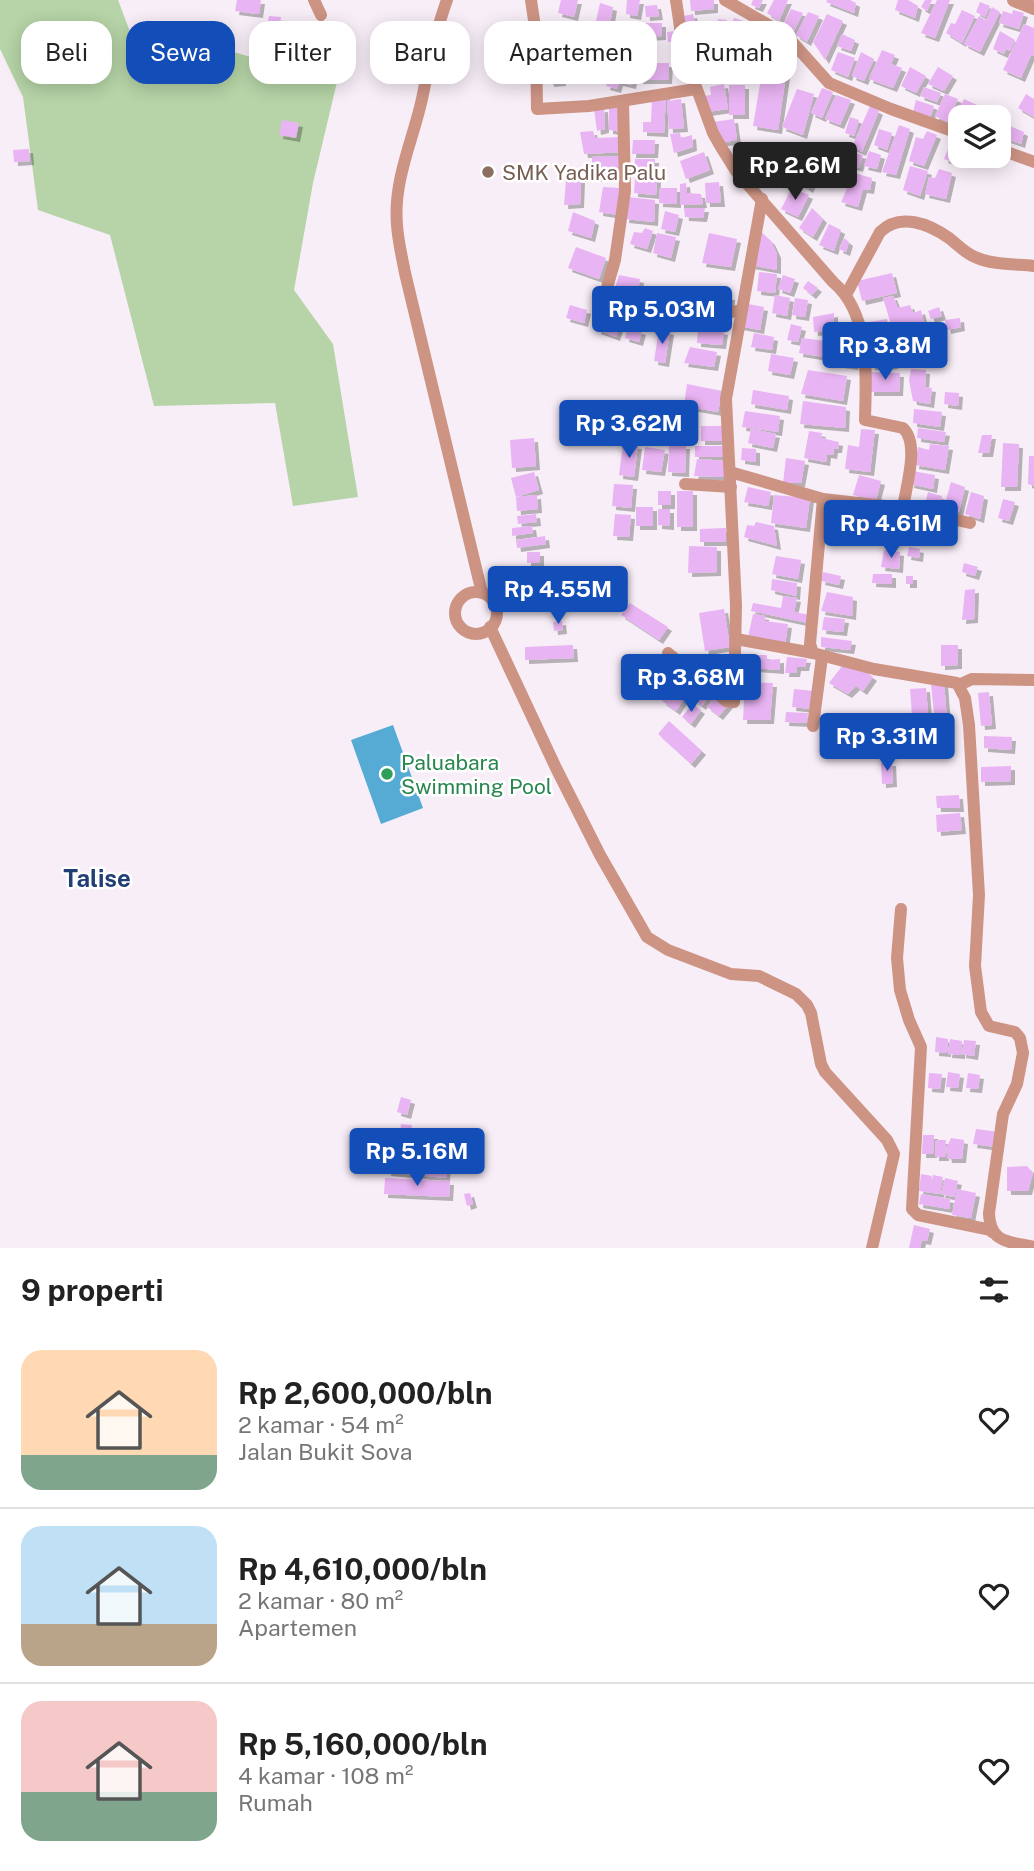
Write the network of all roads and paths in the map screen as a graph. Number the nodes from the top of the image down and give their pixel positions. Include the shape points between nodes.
1 (314, 0) edge
2 (447, 0) edge
3 (531, 0) edge
4 (676, 0) edge
5 (725, 0) edge
6 (1014, 0) edge
7 (1034, 8) edge
8 (321, 15) dead end
9 (696, 89) junction
10 (623, 101) junction
11 (948, 130) edge
12 (1011, 153) edge
13 (1034, 162) edge
14 (762, 200) junction
15 (1034, 266) edge
16 (847, 293) junction
17 (740, 310) junction
18 (730, 472) junction
19 (685, 484) dead end
20 (731, 487) junction
21 (823, 499) junction
22 (903, 508) junction
23 (970, 523) dead end
24 (482, 593) junction
25 (490, 627) junction
26 (736, 639) junction
27 (668, 653) dead end
28 (817, 655) junction
29 (1034, 680) edge
30 (959, 685) junction
31 (813, 726) dead end
32 (901, 908) dead end
33 (992, 1231) junction
34 (1034, 1247) edge
35 (872, 1248) edge

1 - 8 street
2 - 24 street via 405,155 397,224
3 - 10 street via 537,109
4 - 9 street via 684,54
5 - 11 street via 786,35 829,83
6 - 7 street
9 - 10 street
9 - 14 street via 727,159
10 - 17 street via 625,191 606,291 608,304 624,312 681,323
12 - 13 street
14 - 16 street
14 - 17 street
15 - 16 street via 976,258 928,226 897,221 880,232
16 - 22 street via 863,338 865,420 897,426 909,434 912,452
17 - 18 street via 726,399
18 - 20 street
18 - 21 street
19 - 20 street
20 - 26 street
21 - 22 street
21 - 28 street via 810,644
22 - 23 street
24 - 25 street via 496,610
24 - 25 street via 463,596 455,616 469,633
25 - 35 street via 600,855 647,937 731,974 777,983 807,1004 825,1072 887,1140 894,1154
26 - 27 street via 733,702
26 - 28 street
28 - 30 street
28 - 31 street
29 - 30 street via 972,679
30 - 33 street via 969,724 979,895 975,966 981,1012 989,1026 1015,1032 1023,1054 1017,1084 1003,1114 989,1213
32 - 33 street via 900,990 921,1047 912,1209 918,1215
33 - 34 street

